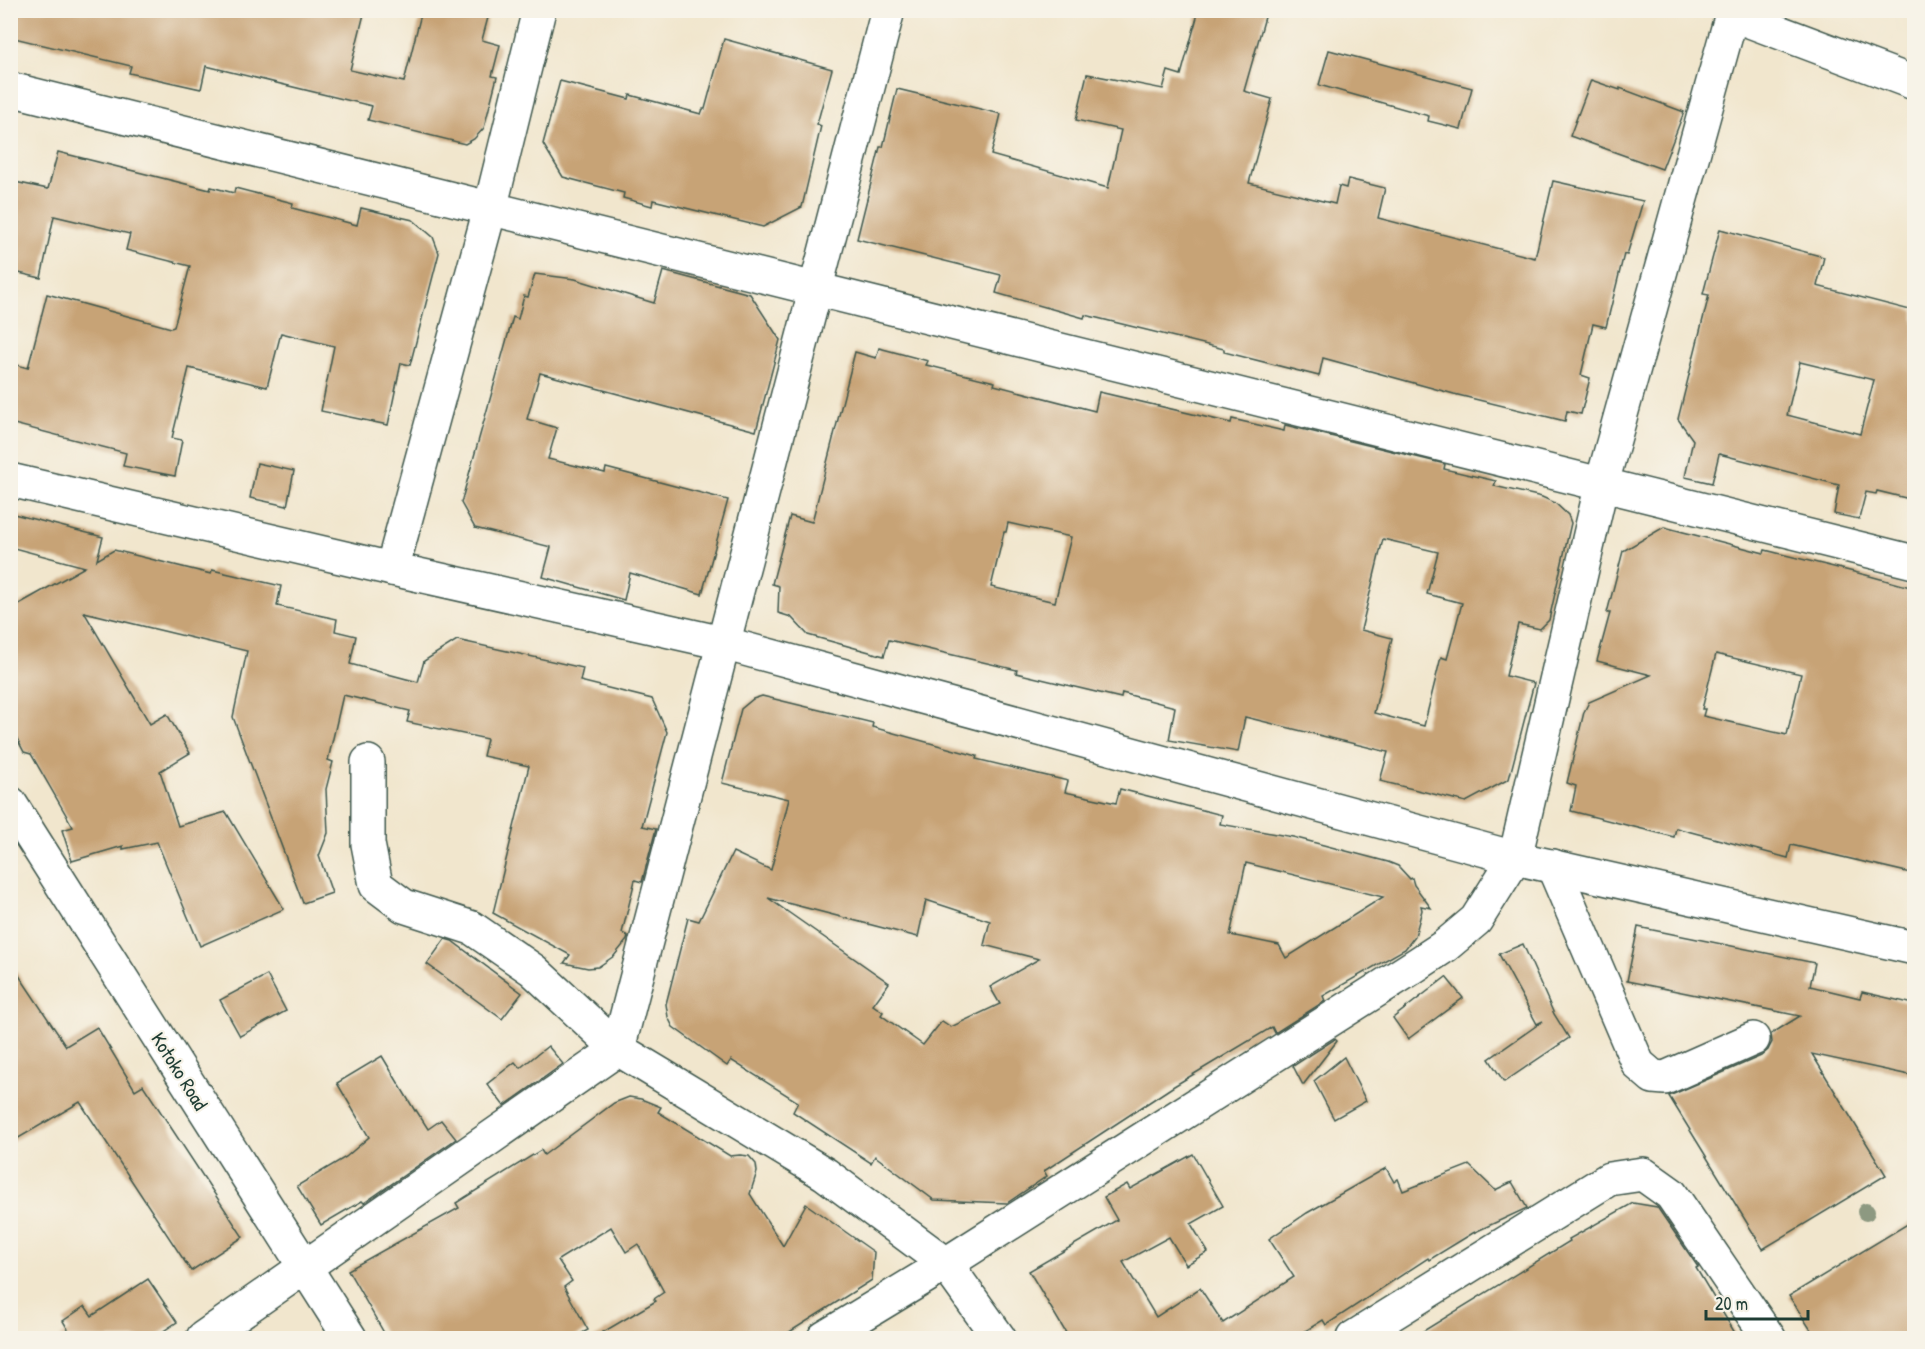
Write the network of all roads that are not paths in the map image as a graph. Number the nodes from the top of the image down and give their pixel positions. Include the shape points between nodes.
1 (539, 10) edge
2 (888, 10) edge
3 (1732, 12) edge
4 (1914, 83) edge
5 (10, 89) edge
6 (490, 209) junction
7 (816, 287) junction
8 (10, 480) edge
9 (1602, 483) junction
10 (1914, 562) edge
11 (392, 569) junction
12 (723, 643) junction
13 (368, 762) dead end
14 (10, 803) edge
15 (1515, 858) junction
16 (1553, 866) junction
17 (1914, 948) edge
18 (1753, 1039) dead end
19 (618, 1049) junction
20 (946, 1264) junction
21 (306, 1268) junction
22 (202, 1338) edge
23 (351, 1338) edge
24 (824, 1338) edge
25 (999, 1338) edge
26 (1353, 1338) edge
27 (1769, 1338) edge

1 - 6 street
2 - 7 street
3 - 4 street
3 - 9 street
5 - 6 street
6 - 7 street
6 - 11 street
7 - 9 street
7 - 12 street
8 - 11 street
9 - 10 street
9 - 15 street
11 - 12 street
12 - 15 street
12 - 19 street
13 - 19 street via 368,844 376,885 404,906 472,928 533,970
14 - 21 street, Kotoko Road
15 - 16 street
15 - 20 street via 1476,921 1445,946
16 - 17 street
16 - 18 street via 1638,1064 1653,1077 1665,1078
19 - 20 street via 825,1174
19 - 21 street
20 - 24 street
20 - 25 street
21 - 22 street
21 - 23 street, Kotoko Road
26 - 27 street via 1609,1179 1643,1174 1671,1194

